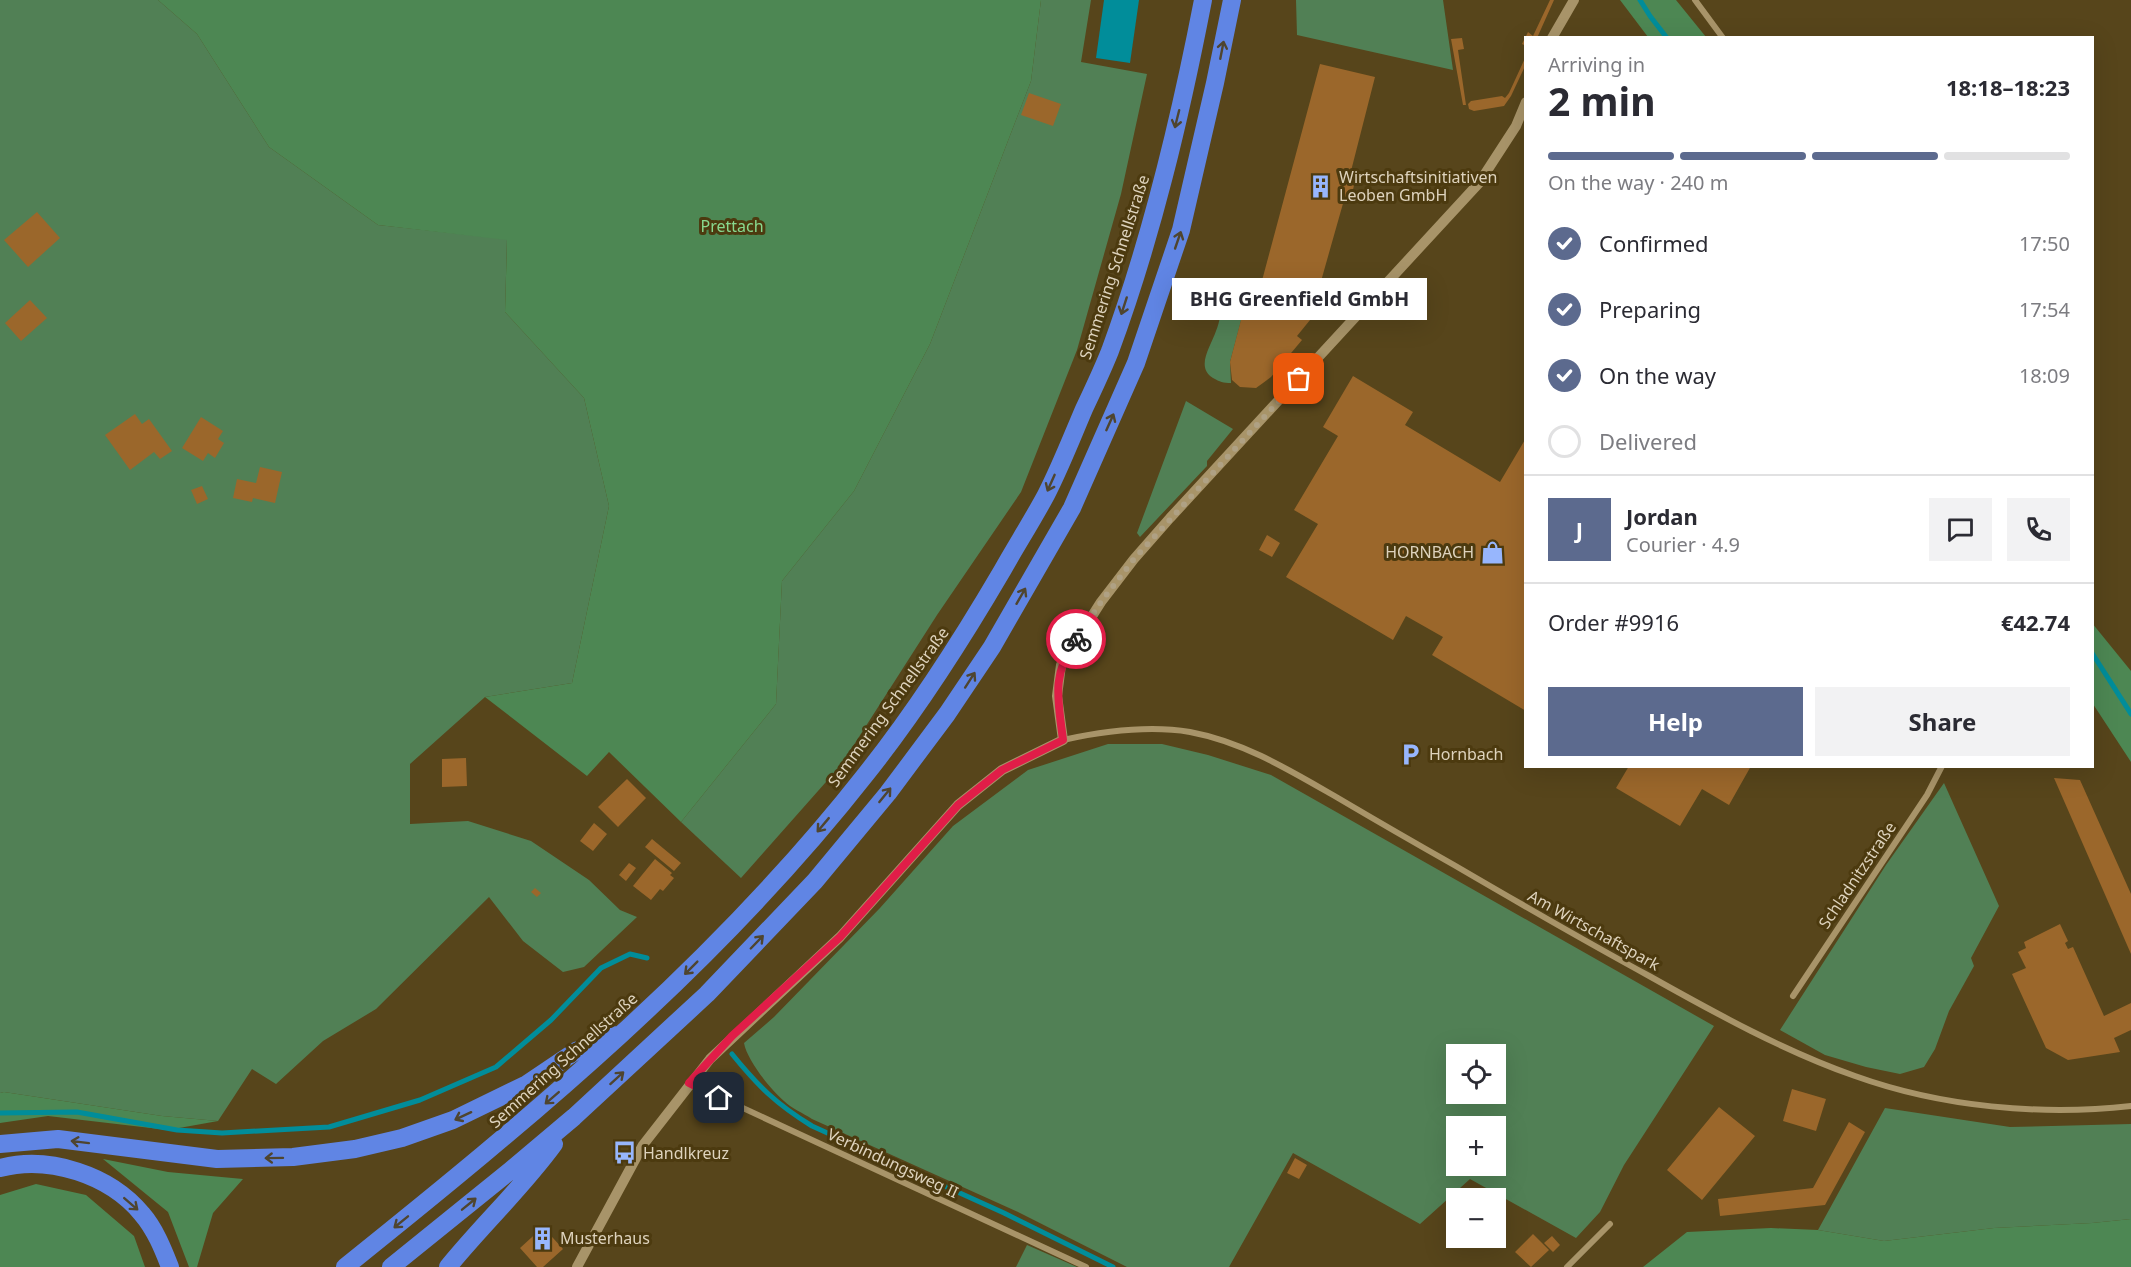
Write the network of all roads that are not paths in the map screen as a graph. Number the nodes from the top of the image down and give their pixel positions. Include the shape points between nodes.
1 (1203, 0) edge
2 (1232, 0) edge
3 (1574, 0) edge
4 (1695, 0) edge
5 (1553, 36) edge
6 (1722, 36) edge
7 (1524, 107) edge
8 (1063, 740) junction
9 (1941, 768) edge
10 (1793, 996) dead end
11 (627, 1031) junction
12 (689, 1083) junction
13 (2131, 1106) edge
14 (574, 1117) junction
15 (0, 1144) edge
16 (0, 1168) edge
17 (1610, 1224) dead end
18 (170, 1267) edge
19 (345, 1267) edge
20 (391, 1267) edge
21 (447, 1267) edge
22 (577, 1267) edge
23 (1086, 1267) edge
24 (1567, 1267) edge

1 -> 11 highway, Semmering Schnellstraße via 1153,221 1109,353 1047,492 968,629 866,774 745,914
14 -> 2 highway via 707,994 807,889 888,793 992,647 1072,508 1136,363 1181,230
3 - 5 street
4 - 6 street
7 - 8 street via 1479,183 1163,526 1101,602 1062,665 1057,696
8 - 12 street via 1002,770 958,805 840,937 732,1036
8 - 13 street, Am Wirtschaftspark via 1101,731 1145,729 1188,732 1231,742 1280,765 1725,1019 1856,1077 1938,1098 2011,1109
9 - 10 street, Schladnitzstraße
11 -> 15 highway via 576,1051 526,1084 453,1120 355,1149 293,1157 218,1159 58,1139
11 -> 19 highway, Semmering Schnellstraße via 497,1145
12 - 22 street via 643,1144
12 - 23 street, Verbindungsweg II
20 -> 14 highway
14 - 21 highway via 530,1176
16 -> 18 highway via 15,1164 48,1165 81,1173 113,1188 142,1214
17 - 24 street

